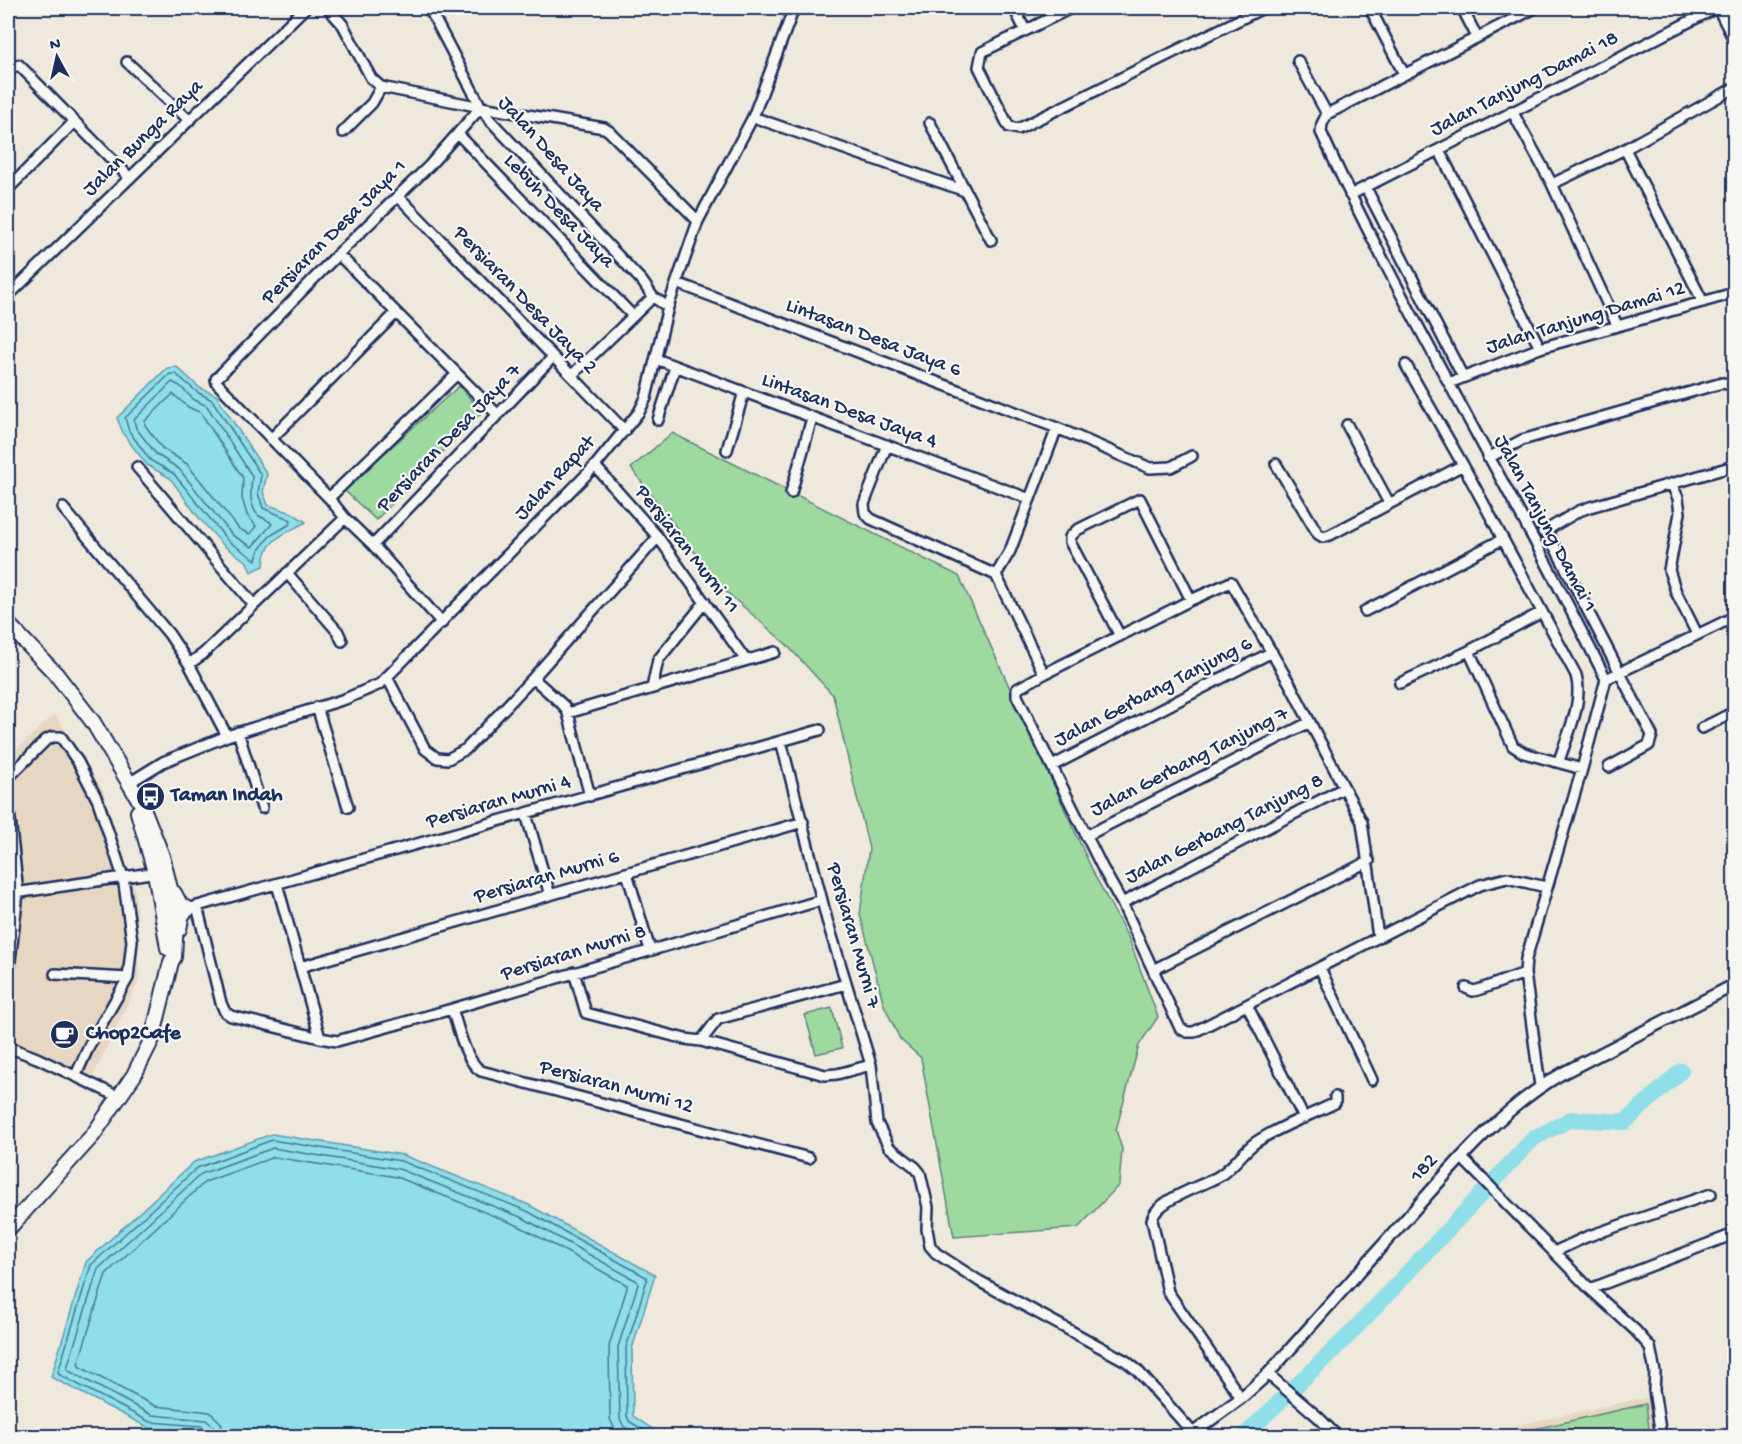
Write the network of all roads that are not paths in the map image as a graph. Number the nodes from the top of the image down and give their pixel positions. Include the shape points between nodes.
1 (305, 8) edge
2 (328, 8) edge
3 (429, 8) edge
4 (794, 8) edge
5 (1014, 8) edge
6 (1071, 8) edge
7 (1263, 8) edge
8 (1370, 8) edge
9 (1462, 8) edge
10 (1535, 8) edge
11 (1717, 8) edge
12 (1025, 30) junction
13 (1477, 37) junction
14 (1734, 40) edge
15 (1298, 61) dead end
16 (127, 62) dead end
17 (11, 69) edge
18 (1404, 74) junction
19 (381, 87) junction
20 (1734, 88) edge
21 (481, 107) junction
22 (1512, 111) junction
23 (1327, 114) junction
24 (753, 117) junction
25 (189, 120) junction
26 (74, 123) junction
27 (930, 123) dead end
28 (343, 132) dead end
29 (458, 134) junction
30 (1625, 148) junction
31 (1440, 150) junction
32 (130, 178) junction
33 (1551, 184) junction
34 (1366, 188) junction
35 (8, 189) edge
36 (965, 191) junction
37 (1350, 195) junction
38 (398, 196) junction
39 (698, 221) junction
40 (990, 240) dead end
41 (338, 254) junction
42 (676, 283) junction
43 (1734, 293) edge
44 (8, 296) edge
45 (653, 297) junction
46 (1703, 302) junction
47 (668, 307) junction
48 (396, 313) junction
49 (632, 315) junction
50 (1617, 325) junction
51 (1540, 348) junction
52 (553, 357) junction
53 (656, 359) junction
54 (1406, 365) dead end
55 (675, 366) junction
56 (457, 374) junction
57 (572, 375) junction
58 (1462, 377) junction
59 (1449, 383) junction
60 (1734, 385) edge
61 (744, 392) junction
62 (498, 415) junction
63 (812, 418) junction
64 (658, 420) dead end
65 (1347, 425) dead end
66 (1057, 428) junction
67 (625, 431) junction
68 (271, 439) junction
69 (887, 445) junction
70 (727, 450) dead end
71 (1192, 456) dead end
72 (1488, 458) junction
73 (1275, 464) dead end
74 (1463, 465) junction
75 (595, 466) junction
76 (1734, 466) edge
77 (137, 468) dead end
78 (1672, 485) junction
79 (790, 493) dead end
80 (329, 498) junction
81 (1030, 499) junction
82 (1389, 503) junction
83 (63, 508) dead end
84 (345, 518) junction
85 (1546, 530) junction
86 (658, 537) junction
87 (1533, 537) junction
88 (1503, 539) junction
89 (373, 545) junction
90 (287, 573) junction
91 (996, 575) junction
92 (1191, 600) junction
93 (705, 602) junction
94 (254, 605) junction
95 (1365, 611) dead end
96 (1542, 612) junction
97 (1734, 617) edge
98 (442, 623) junction
99 (8, 624) edge
100 (1697, 634) junction
101 (1120, 636) junction
102 (342, 641) dead end
103 (1469, 651) junction
104 (775, 652) dead end
105 (1272, 652) junction
106 (745, 659) junction
107 (189, 664) junction
108 (1621, 671) junction
109 (1044, 674) junction
110 (533, 678) junction
111 (388, 679) junction
112 (1606, 679) junction
113 (1400, 683) dead end
114 (652, 688) junction
115 (317, 708) junction
116 (1734, 712) edge
117 (568, 713) junction
118 (1310, 722) junction
119 (1702, 728) dead end
120 (820, 730) dead end
121 (238, 732) junction
122 (226, 736) junction
123 (781, 741) junction
124 (1559, 761) junction
125 (1052, 766) junction
126 (1609, 767) dead end
127 (1582, 769) junction
128 (8, 778) edge
129 (131, 787) junction
130 (1344, 788) junction
131 (590, 796) junction
132 (8, 801) edge
133 (348, 807) dead end
134 (262, 808) dead end
135 (526, 814) junction
136 (803, 822) junction
137 (1086, 836) junction
138 (1369, 861) junction
139 (627, 873) junction
140 (163, 874) junction
141 (123, 877) junction
142 (277, 884) junction
143 (1546, 887) junction
144 (18, 893) junction
145 (8, 894) edge
146 (550, 895) junction
147 (822, 900) junction
148 (1122, 903) junction
149 (193, 908) junction
150 (1378, 937) junction
151 (650, 950) junction
152 (172, 957) junction
153 (300, 967) junction
154 (1320, 968) junction
155 (1153, 970) junction
156 (574, 972) junction
157 (1525, 972) junction
158 (55, 974) dead end
159 (8, 978) edge
160 (128, 978) junction
161 (846, 984) junction
162 (1734, 985) edge
163 (1466, 988) dead end
164 (1247, 1005) junction
165 (452, 1009) junction
166 (320, 1038) junction
167 (701, 1041) junction
168 (8, 1047) edge
169 (871, 1065) junction
170 (76, 1076) junction
171 (1372, 1080) dead end
172 (1540, 1086) junction
173 (119, 1097) junction
174 (1335, 1097) dead end
175 (1304, 1118) junction
176 (1461, 1157) junction
177 (809, 1158) dead end
178 (1711, 1194) dead end
179 (8, 1229) edge
180 (1734, 1234) edge
181 (1554, 1252) junction
182 (1590, 1289) junction
183 (1268, 1374) junction
184 (1241, 1398) junction
185 (1191, 1435) edge
186 (1337, 1437) edge
187 (1661, 1437) edge

1 - 25 street, Jalan Bunga Raya
2 - 19 street via 343,25 371,78
3 - 21 street, Jalan Desa Jaya
4 - 24 street, Jalan Rapat
5 - 12 street
6 - 12 street
7 - 12 street via 1016,129 1007,125 978,64 982,52
8 - 18 street
9 - 13 street
10 - 13 street
11 - 14 street
11 - 22 street, Jalan Tanjung Damai 18
13 - 18 street
15 - 23 street
16 - 25 street
17 - 26 street via 19,65
18 - 23 street
19 - 21 street
19 - 28 street via 372,103
20 - 30 street
21 - 29 street, Persiaran Desa Jaya 1
21 - 39 street via 604,128
21 - 45 street, Jalan Desa Jaya
22 - 31 street, Jalan Tanjung Damai 18
22 - 33 street
23 - 37 street, Jalan Tanjung Damai 1 via 1321,132
24 - 36 street
24 - 39 street, Jalan Rapat
25 - 32 street, Jalan Bunga Raya
26 - 32 street
26 - 35 street
27 - 36 street
29 - 38 street, Persiaran Desa Jaya 1
29 - 49 street, Lebuh Desa Jaya
30 - 33 street
30 - 46 street
31 - 34 street, Jalan Tanjung Damai 18
31 - 51 street
32 - 44 street, Jalan Bunga Raya
33 - 50 street
34 - 37 street, Jalan Tanjung Damai 18
34 - 58 street
36 - 40 street
37 - 59 street, Jalan Tanjung Damai 1
38 - 41 street, Persiaran Desa Jaya 1
38 - 52 street, Persiaran Desa Jaya 2
39 - 42 street, Jalan Rapat
41 - 48 street
41 - 68 street, Persiaran Desa Jaya 1 via 217,377 217,383
42 - 47 street, Jalan Rapat
42 - 66 street, Lintasan Desa Jaya 6
43 - 46 street, Jalan Tanjung Damai 12
45 - 47 street, Jalan Desa Jaya
45 - 49 street
46 - 50 street, Jalan Tanjung Damai 12
47 - 53 street, Jalan Rapat
48 - 56 street
48 - 68 street
49 - 57 street
50 - 51 street, Jalan Tanjung Damai 12
51 - 58 street, Jalan Tanjung Damai 12
52 - 57 street, Persiaran Desa Jaya 2
52 - 62 street, Persiaran Desa Jaya 7
53 - 55 street, Lintasan Desa Jaya 4
53 - 67 street, Jalan Rapat via 646,398
54 - 74 street
55 - 61 street, Lintasan Desa Jaya 4
55 - 64 street
56 - 62 street
56 - 80 street
57 - 67 street, Persiaran Desa Jaya 2
58 - 59 street, Jalan Tanjung Damai 12
59 - 72 street, Jalan Tanjung Damai 1
60 - 72 street via 1722,383 1522,440
61 - 63 street, Lintasan Desa Jaya 4
61 - 70 street
62 - 89 street, Persiaran Desa Jaya 7
63 - 69 street, Lintasan Desa Jaya 4
63 - 79 street
65 - 82 street
66 - 71 street, Lintasan Desa Jaya 6 via 1150,468 1171,467
66 - 81 street
67 - 75 street, Jalan Rapat
68 - 80 street
69 - 81 street, Lintasan Desa Jaya 4
69 - 91 street via 864,504 865,513
72 - 87 street, Jalan Tanjung Damai 1
73 - 82 street via 1320,536 1330,535
74 - 82 street
74 - 88 street
75 - 86 street, Persiaran Murni 11
75 - 98 street, Jalan Rapat
76 - 78 street
77 - 94 street
78 - 85 street via 1590,507
78 - 100 street via 1680,513 1669,570
80 - 84 street
81 - 91 street
83 - 107 street
84 - 89 street
84 - 90 street
85 - 87 street
85 - 108 street
86 - 93 street, Persiaran Murni 11
86 - 110 street
87 - 112 street, Jalan Tanjung Damai 1
88 - 95 street
88 - 96 street
89 - 98 street
90 - 94 street
90 - 102 street
91 - 109 street
92 - 101 street
92 - 101 street via 1140,499 1077,530 1070,542
92 - 105 street via 1228,582 1232,584
93 - 106 street, Persiaran Murni 11
93 - 114 street via 658,660
94 - 107 street
96 - 103 street
96 - 124 street via 1579,683
97 - 100 street
98 - 111 street, Jalan Rapat
99 - 129 main road via 56,674 93,722
100 - 108 street
101 - 109 street
103 - 113 street
103 - 124 street via 1513,746 1524,753
104 - 106 street
105 - 118 street
105 - 125 street, Jalan Gerbang Tanjung 6
106 - 114 street
107 - 122 street
108 - 112 street
108 - 126 street via 1651,731 1652,741
109 - 125 street via 1017,690 1017,696
110 - 111 street via 466,749 448,759 437,758 425,749
110 - 117 street
111 - 115 street, Jalan Rapat
112 - 127 street
114 - 117 street
115 - 121 street, Jalan Rapat
115 - 133 street
116 - 119 street
117 - 131 street
118 - 130 street
118 - 137 street, Jalan Gerbang Tanjung 7
120 - 123 street, Persiaran Murni 4
121 - 122 street, Jalan Rapat
121 - 134 street
122 - 129 street, Jalan Rapat via 163,762
123 - 131 street, Persiaran Murni 4
123 - 136 street, Persiaran Murni 7
124 - 127 street
125 - 137 street
127 - 143 street
128 - 141 street via 46,740 61,738 98,801
129 - 140 main road via 152,826
130 - 138 street via 1362,822
130 - 148 street, Jalan Gerbang Tanjung 8
131 - 135 street, Persiaran Murni 4
132 - 144 street
135 - 142 street, Persiaran Murni 4
135 - 146 street
136 - 139 street, Persiaran Murni 6
136 - 147 street, Persiaran Murni 7
137 - 148 street
138 - 150 street
138 - 155 street
139 - 146 street, Persiaran Murni 6
139 - 151 street
140 - 141 street
140 - 149 main road via 180,905
140 - 152 main road via 176,922
141 - 144 street
141 - 160 street via 132,941
142 - 149 street, Persiaran Murni 4
142 - 153 street
143 - 150 street via 1518,879 1499,879
143 - 157 street
144 - 145 street
144 - 159 street
146 - 153 street, Persiaran Murni 6
147 - 151 street, Persiaran Murni 8
147 - 161 street, Persiaran Murni 7
148 - 155 street
149 - 152 main road via 181,917
149 - 166 street via 225,1012
150 - 154 street
151 - 156 street, Persiaran Murni 8
152 - 173 main road via 152,1039
153 - 166 street
154 - 164 street
154 - 171 street
155 - 164 street via 1180,1029 1187,1032
156 - 165 street, Persiaran Murni 8
156 - 167 street via 586,1013
157 - 163 street via 1478,990
157 - 172 street
158 - 160 street
160 - 170 street
161 - 167 street via 718,1020
161 - 169 street, Persiaran Murni 7
162 - 172 street, 182
164 - 175 street
165 - 166 street, Persiaran Murni 8 via 337,1041
165 - 177 street, Persiaran Murni 12 via 465,1048 481,1071
167 - 169 street via 825,1076
168 - 170 street
169 - 185 street, Persiaran Murni 7 via 877,1123 889,1147 920,1173 928,1207 928,1238 936,1253 979,1281 1126,1361
170 - 173 street
172 - 176 street, 182
173 - 179 main road via 93,1135
174 - 175 street via 1335,1103
175 - 184 street via 1259,1140 1219,1177 1156,1209 1152,1220 1168,1292
176 - 181 street
176 - 183 street, 182
178 - 181 street
180 - 182 street
181 - 182 street
182 - 187 street via 1650,1347
183 - 184 street, 182
183 - 186 street
184 - 185 street, 182

